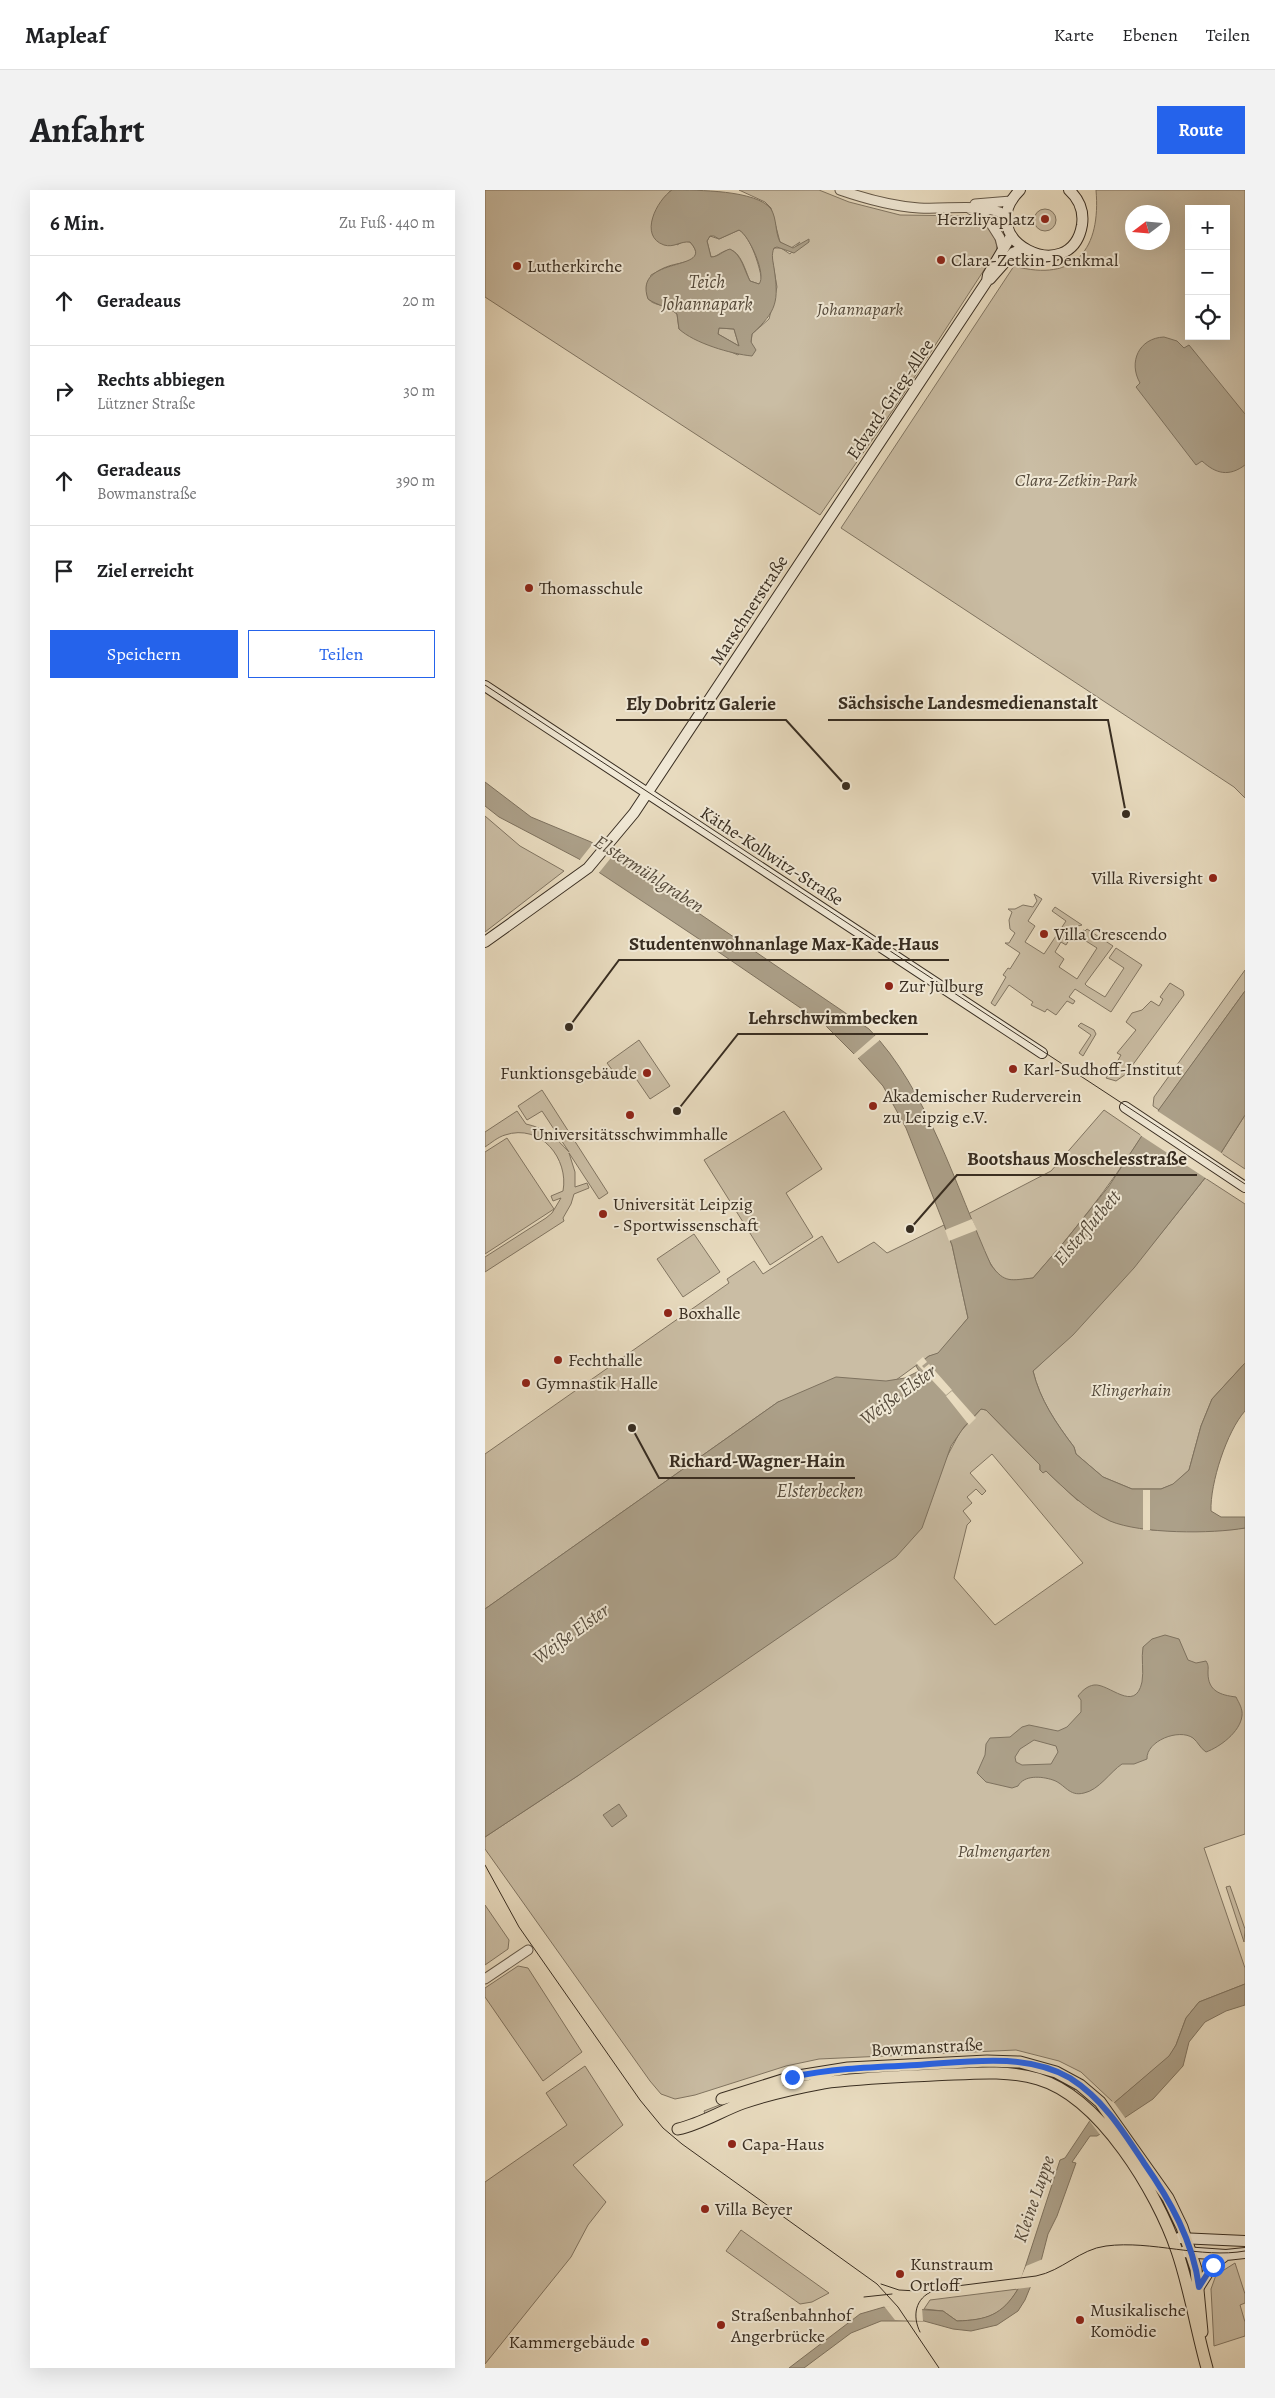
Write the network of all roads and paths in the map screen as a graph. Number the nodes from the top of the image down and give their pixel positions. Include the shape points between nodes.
1 (840, 190) edge
2 (1020, 190) edge
3 (1075, 192) edge
4 (1011, 201) junction
5 (965, 206) junction
6 (1007, 215) junction
7 (1011, 236) junction
8 (1023, 249) junction
9 (1003, 250) junction
10 (987, 281) junction
11 (818, 533) joint
12 (485, 686) edge
13 (648, 793) junction
14 (485, 942) edge
15 (1042, 1053) dead end
16 (1125, 1108) dead end
17 (1245, 1186) edge
18 (527, 1950) dead end
19 (485, 1979) edge
20 (722, 2099) dead end
21 (1113, 2128) junction
22 (678, 2129) dead end
23 (1172, 2238) junction
24 (1186, 2238) junction
25 (1245, 2241) edge
26 (1177, 2251) junction
27 (1191, 2252) junction
28 (1245, 2253) edge
29 (1226, 2255) junction
30 (1199, 2287) junction
31 (1205, 2362) edge

1 - 5 street via 895,205 925,208
2 - 4 main road
3 - 8 main road via 1082,222 1078,236 1068,248 1048,256 1033,255
4 - 5 street
4 - 6 main road
5 - 6 street via 989,208
5 - 9 street via 988,218
6 - 7 main road
7 - 8 main road
7 - 9 main road, Edvard-Grieg-Allee
8 - 10 main road, Edvard-Grieg-Allee via 1013,253
9 - 10 main road, Edvard-Grieg-Allee
10 - 11 main road, Edvard-Grieg-Allee
11 - 13 main road, Marschnerstraße
12 - 13 main road, Käthe-Kollwitz-Straße
13 - 14 main road, Marschnerstraße via 588,868
13 - 15 main road, Käthe-Kollwitz-Straße
16 - 17 main road
18 - 19 street
20 - 21 main road, Bowmanstraße via 820,2071 1020,2062 1056,2072 1080,2085 1105,2107
21 - 22 main road, Bowmanstraße via 1075,2097 1052,2084 1016,2074 987,2073 814,2084 744,2103
21 - 23 main road, Bowmanstraße via 1148,2187
21 - 24 main road, Bowmanstraße via 1168,2198
23 - 24 main road
23 - 26 main road, Bowmanstraße
24 - 25 main road
24 - 27 main road, Bowmanstraße
26 - 27 main road
26 - 31 main road, Bowmanstraße
27 - 29 main road
27 - 30 main road, Bowmanstraße
28 - 29 main road
29 - 30 main road via 1209,2270
30 - 31 main road, Bowmanstraße

